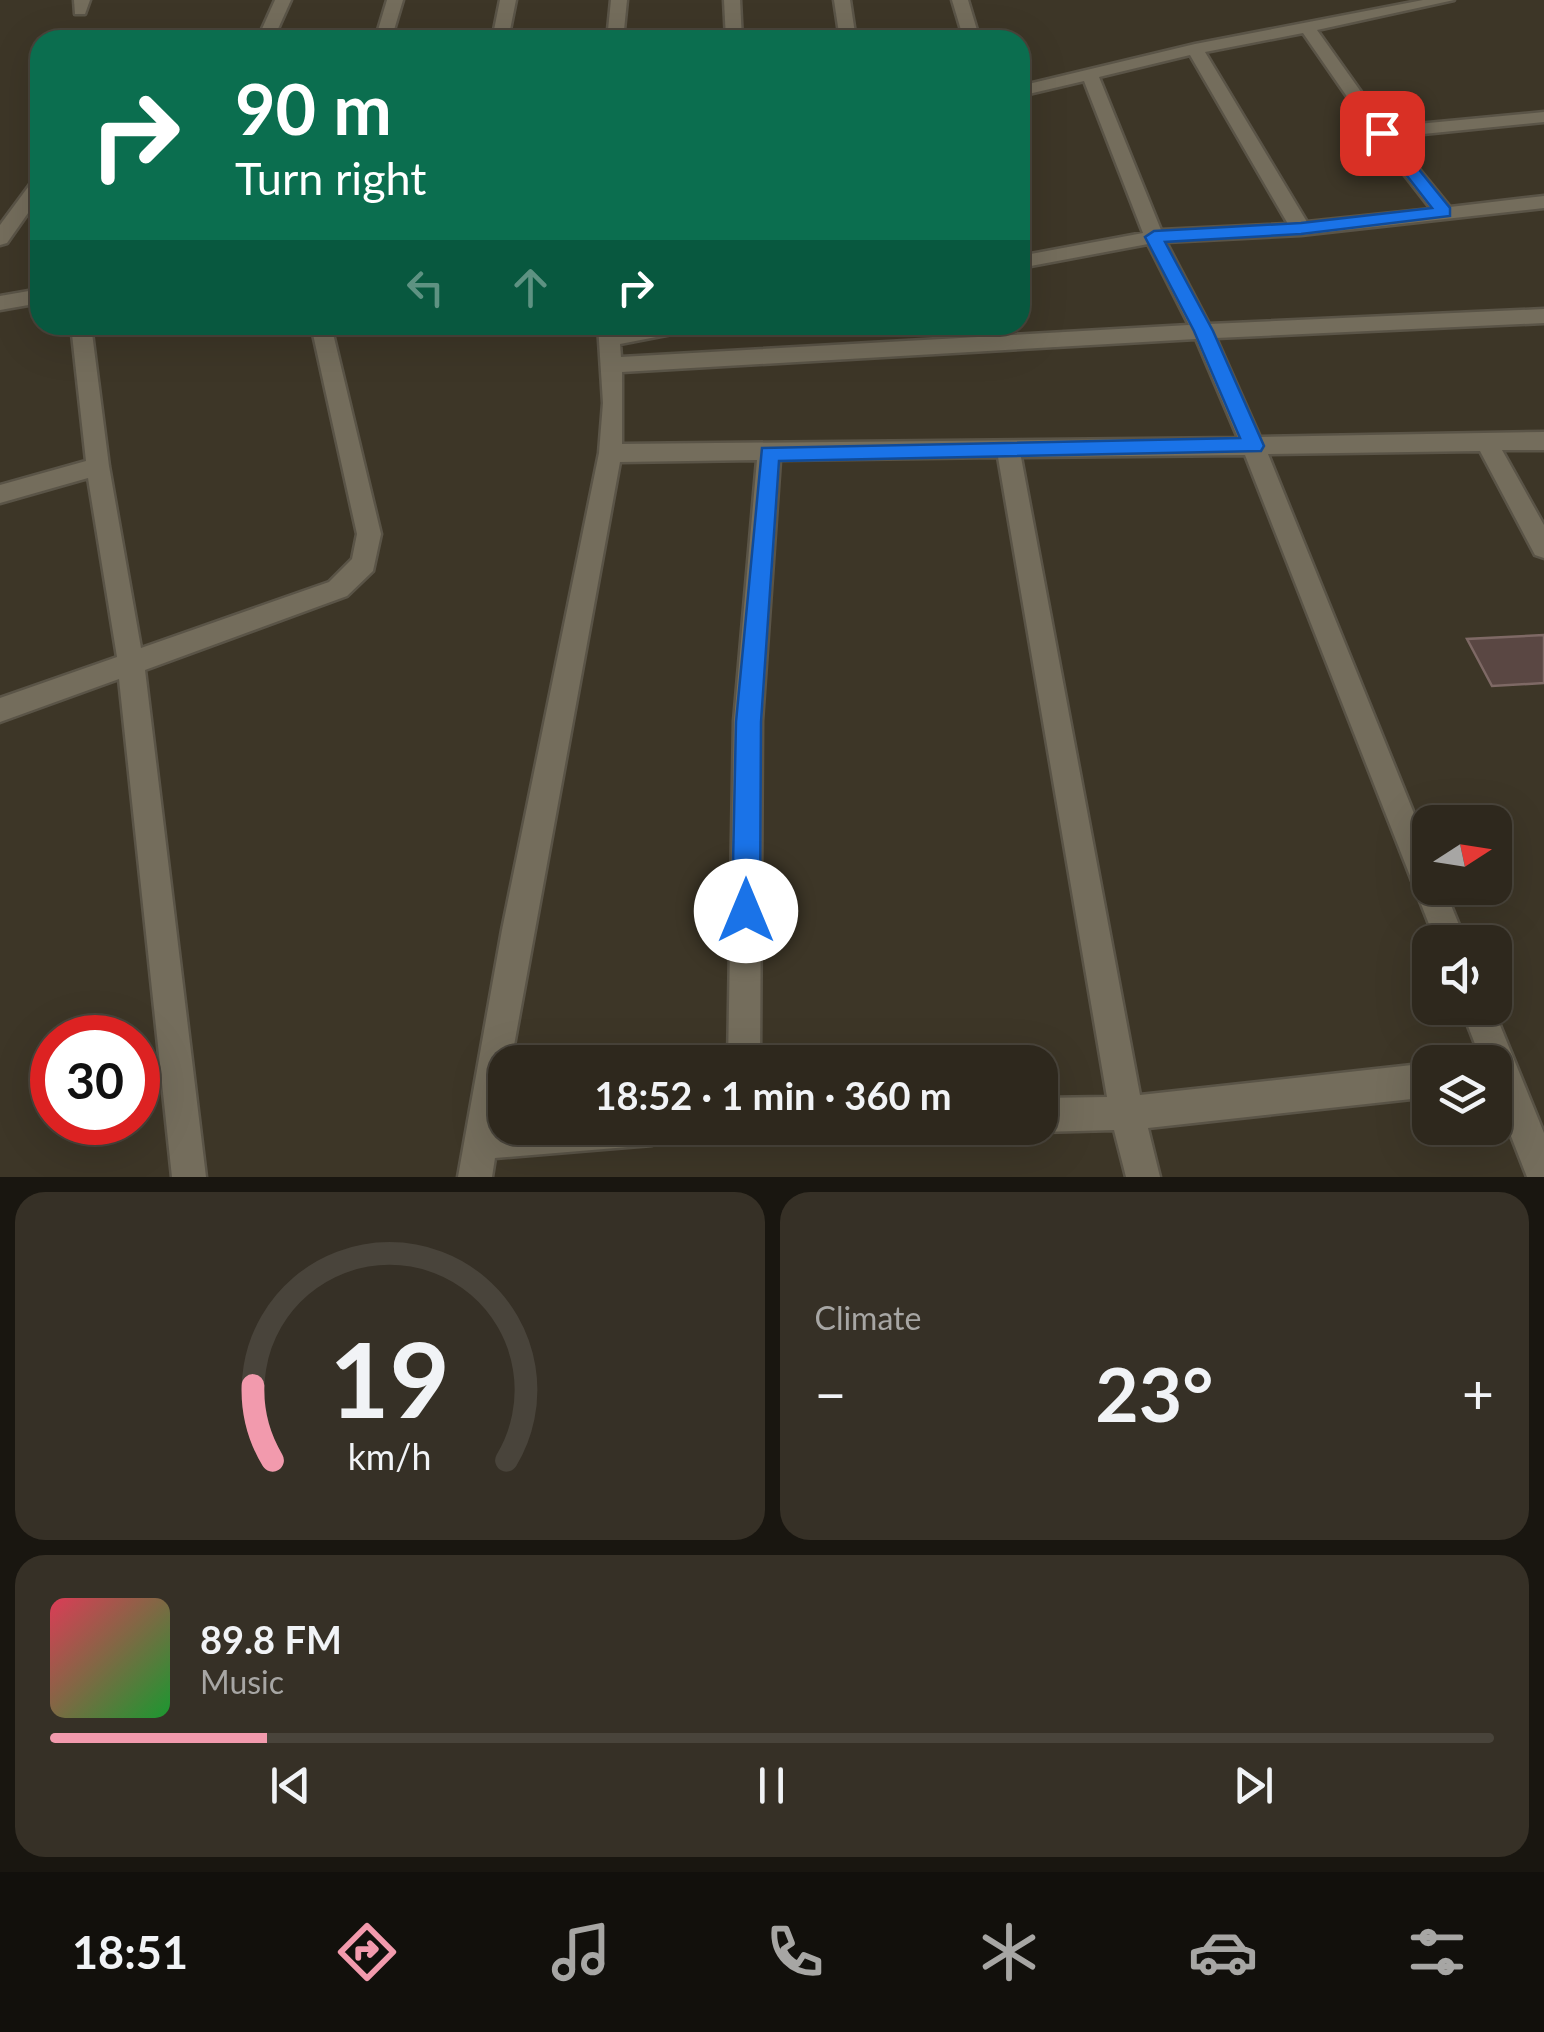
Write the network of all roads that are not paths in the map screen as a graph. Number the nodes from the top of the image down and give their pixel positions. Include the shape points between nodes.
1 (283, 0) edge
2 (395, 0) edge
3 (508, 0) edge
4 (618, 0) edge
5 (732, 0) edge
6 (842, 0) edge
7 (960, 0) edge
8 (1446, 0) edge
9 (1306, 26) junction
10 (270, 30) edge
11 (386, 30) edge
12 (502, 30) edge
13 (616, 30) edge
14 (734, 30) edge
15 (846, 30) edge
16 (969, 30) edge
17 (1195, 49) junction
18 (1089, 73) junction
19 (1030, 88) edge
20 (1544, 118) edge
21 (1382, 133) junction
22 (30, 198) edge
23 (1544, 202) edge
24 (1444, 212) junction
25 (1301, 229) junction
26 (1154, 237) junction
27 (0, 240) edge
28 (1030, 260) edge
29 (30, 298) edge
30 (0, 303) edge
31 (1544, 316) edge
32 (1203, 331) junction
33 (82, 335) edge
34 (322, 335) edge
35 (642, 335) edge
36 (1005, 335) edge
37 (1030, 335) edge
38 (610, 343) edge
39 (1486, 441) junction
40 (1544, 441) edge
41 (1253, 446) junction
42 (1008, 450) junction
43 (610, 454) junction
44 (770, 454) junction
45 (98, 466) junction
46 (0, 494) edge
47 (1544, 548) edge
48 (131, 664) junction
49 (0, 710) edge
50 (1444, 925) edge
51 (744, 1045) edge
52 (1412, 1082) edge
53 (1512, 1102) edge
54 (1128, 1113) junction
55 (1058, 1115) edge
56 (482, 1142) junction
57 (488, 1142) edge
58 (1544, 1175) edge
59 (189, 1177) edge
60 (475, 1177) edge
61 (1143, 1177) edge

1 - 10 street
2 - 11 street
3 - 12 street
4 - 13 street
5 - 14 street
6 - 15 street
7 - 16 street
8 - 9 street
9 - 17 street
9 - 21 street
17 - 18 street
17 - 25 street
18 - 19 street
18 - 26 street
20 - 21 street
21 - 24 street
22 - 27 street
23 - 24 street
24 - 25 street
25 - 26 street
26 - 28 street
26 - 32 street
29 - 30 street
31 - 32 street
32 - 37 street
32 - 41 street
33 - 45 street
34 - 48 street via 369,534 364,564 338,589
35 - 38 street
36 - 38 street
38 - 43 street
39 - 40 street
39 - 41 street
39 - 47 street
41 - 42 street
41 - 50 street
42 - 44 street
42 - 54 street
43 - 44 street
43 - 56 street
44 - 51 street via 748,722
45 - 46 street
45 - 48 street
48 - 49 street
48 - 59 street
52 - 54 street
53 - 58 street
54 - 55 street
54 - 61 street
56 - 57 street
56 - 60 street

